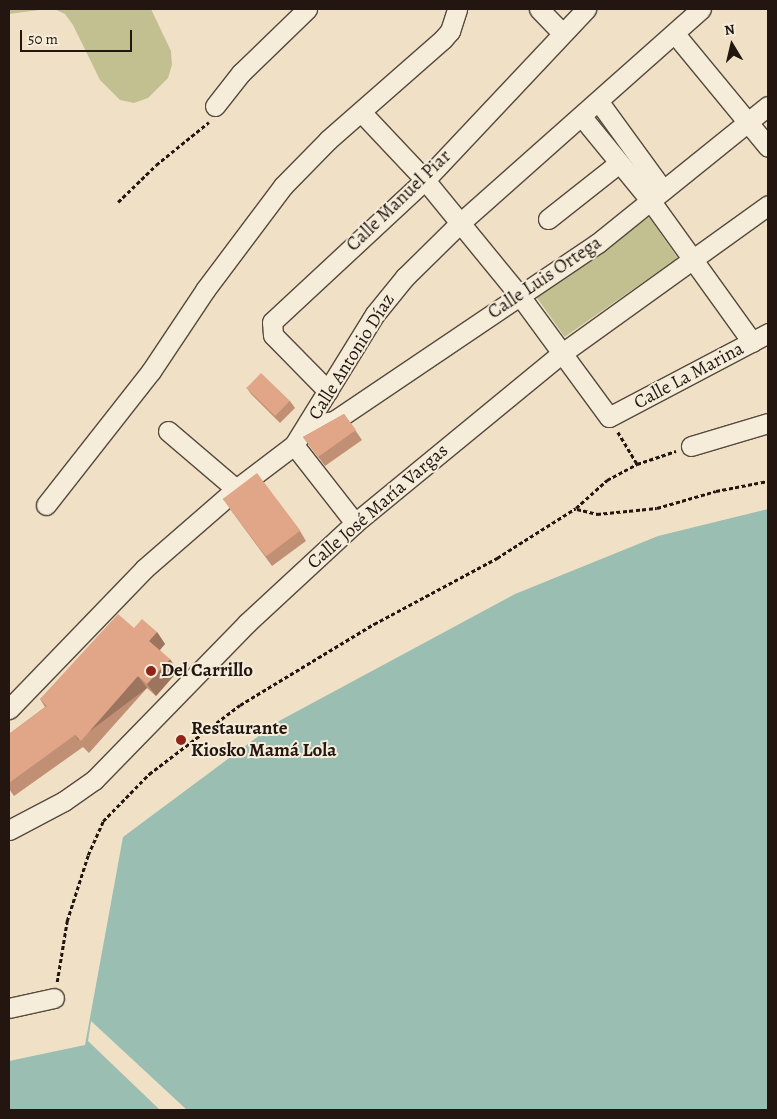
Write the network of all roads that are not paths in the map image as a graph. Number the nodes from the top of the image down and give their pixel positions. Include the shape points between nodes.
1 (307, 9) edge
2 (457, 9) edge
3 (540, 9) edge
4 (586, 9) edge
5 (700, 9) edge
6 (561, 32) junction
7 (675, 34) junction
8 (599, 102) junction
9 (215, 106) road end
10 (768, 106) edge
11 (361, 112) junction
12 (582, 118) junction
13 (748, 122) junction
14 (768, 147) edge
15 (619, 162) junction
16 (425, 180) junction
17 (657, 195) junction
18 (768, 205) edge
19 (548, 218) dead end
20 (460, 223) junction
21 (691, 259) junction
22 (520, 296) junction
23 (760, 338) edge
24 (561, 354) junction
25 (328, 391) junction
26 (768, 423) edge
27 (309, 425) junction
28 (168, 431) dead end
29 (294, 445) junction
30 (691, 446) road end
31 (236, 489) junction
32 (46, 505) dead end
33 (355, 523) junction
34 (9, 709) edge
35 (9, 830) edge
36 (54, 998) road end
37 (9, 1008) edge

1 - 9 street via 241,73
2 - 11 street via 450,31 443,39
3 - 6 street
4 - 6 street, Calle Manuel Piar
5 - 7 street, Calle Antonio Díaz
6 - 16 street, Calle Manuel Piar
7 - 8 street, Calle Antonio Díaz
7 - 13 street
8 - 12 street, Calle Antonio Díaz
8 - 17 street
10 - 13 street, Calle Luis Ortega
11 - 16 street
11 - 32 street via 283,186 204,290 151,371
12 - 15 street
12 - 20 street, Calle Antonio Díaz
13 - 14 street
13 - 17 street, Calle Luis Ortega
15 - 17 street
15 - 19 street
16 - 20 street
16 - 25 street, Calle Manuel Piar via 272,322 273,335
17 - 21 street
17 - 22 street, Calle Luis Ortega via 598,243
18 - 21 street, Calle José María Vargas
20 - 22 street
20 - 25 street, Calle Antonio Díaz via 405,277 376,314
21 - 23 street
21 - 24 street, Calle José María Vargas
22 - 24 street
22 - 27 street, Calle Luis Ortega via 334,421
23 - 24 street, Calle La Marina via 609,418
24 - 33 street, Calle José María Vargas
25 - 27 street, Calle Antonio Díaz
26 - 30 street
27 - 29 street, Calle Antonio Díaz
28 - 31 street
29 - 31 street, Calle Antonio Díaz
29 - 33 street
31 - 34 street, Calle Antonio Díaz via 144,569
33 - 35 street, Calle José María Vargas via 247,623 94,780 64,801
36 - 37 street

